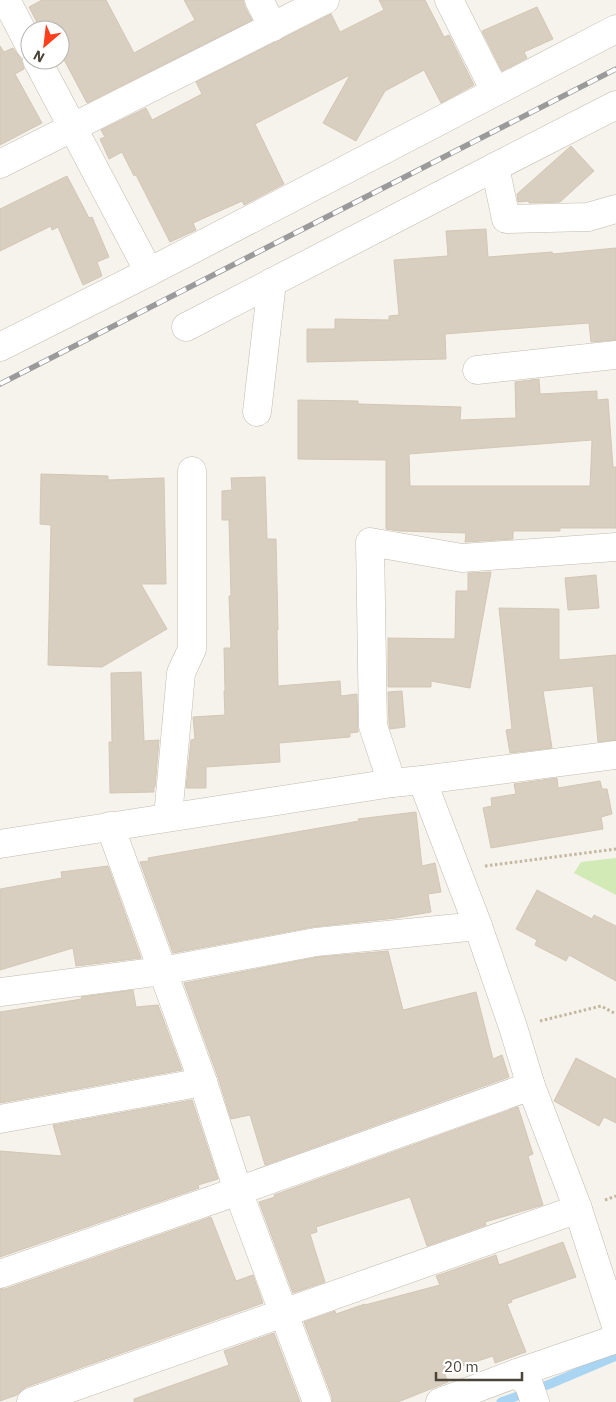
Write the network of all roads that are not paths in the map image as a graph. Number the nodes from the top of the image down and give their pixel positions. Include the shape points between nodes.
1 (6, 0) edge
2 (260, 0) edge
3 (325, 0) edge
4 (449, 0) edge
5 (20, 27) edge
6 (273, 27) junction
7 (616, 29) edge
8 (42, 70) edge
9 (495, 91) junction
10 (616, 105) edge
11 (72, 128) junction
12 (0, 164) edge
13 (495, 167) junction
14 (616, 208) edge
15 (149, 272) junction
16 (272, 282) junction
17 (186, 327) dead end
18 (0, 346) edge
19 (616, 355) edge
20 (477, 370) dead end
21 (257, 412) dead end
22 (192, 471) dead end
23 (616, 547) edge
24 (616, 755) edge
25 (422, 780) junction
26 (392, 783) junction
27 (168, 817) junction
28 (110, 826) junction
29 (0, 844) edge
30 (478, 926) junction
31 (162, 971) junction
32 (0, 992) edge
33 (202, 1082) junction
34 (531, 1086) junction
35 (0, 1119) edge
36 (238, 1191) junction
37 (578, 1209) junction
38 (0, 1274) edge
39 (284, 1312) junction
40 (616, 1326) edge
41 (616, 1339) edge
42 (527, 1386) edge
43 (31, 1402) edge
44 (317, 1402) edge
45 (440, 1402) edge

1 - 5 street
2 - 6 street
3 - 6 street
4 - 9 street
6 - 11 street
7 - 9 street
8 - 11 street
9 - 15 street
10 - 13 street
11 - 12 street
11 - 15 street
13 - 14 street via 506,220 588,216
13 - 16 street
15 - 18 street
16 - 17 street
16 - 21 street
19 - 20 street
22 - 27 street via 192,649 181,673
23 - 26 street via 462,558 370,542 373,726
24 - 25 street
25 - 26 street
25 - 30 street
26 - 27 street
27 - 28 street
28 - 29 street
28 - 31 street
30 - 31 street via 316,942
30 - 34 street
31 - 32 street
31 - 33 street
33 - 35 street
33 - 36 street
34 - 36 street
34 - 37 street
36 - 38 street
36 - 39 street
37 - 39 street
37 - 40 street
39 - 43 street
39 - 44 street
41 - 42 street
42 - 45 street

